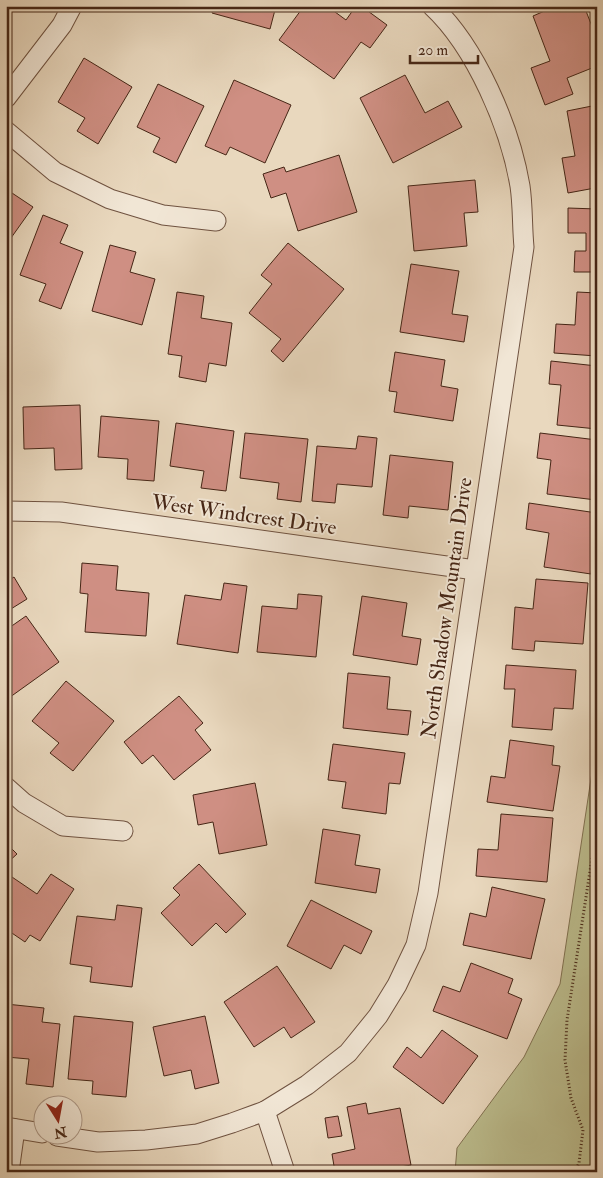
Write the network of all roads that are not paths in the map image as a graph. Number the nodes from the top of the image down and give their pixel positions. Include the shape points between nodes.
1 (72, 6) edge
2 (432, 6) edge
3 (6, 98) edge
4 (6, 131) edge
5 (216, 221) dead end
6 (6, 511) edge
7 (476, 570) junction
8 (6, 787) edge
9 (123, 832) dead end
10 (265, 1111) junction
11 (10, 1128) edge
12 (32, 1131) edge
13 (82, 1140) edge
14 (8, 1172) edge
15 (285, 1172) edge

1 - 3 street via 62,25
2 - 7 street, North Shadow Mountain Drive via 471,54 488,88 507,137 520,186 524,247
4 - 5 street via 55,172 110,199 162,215
6 - 7 street, West Windcrest Drive via 62,512
7 - 10 street, North Shadow Mountain Drive via 428,893 416,945 378,1016 348,1053 307,1085
8 - 9 street via 24,803 63,826
10 - 13 street, North Shadow Mountain Drive via 197,1134 146,1140
10 - 15 street
11 - 12 street
11 - 14 street

